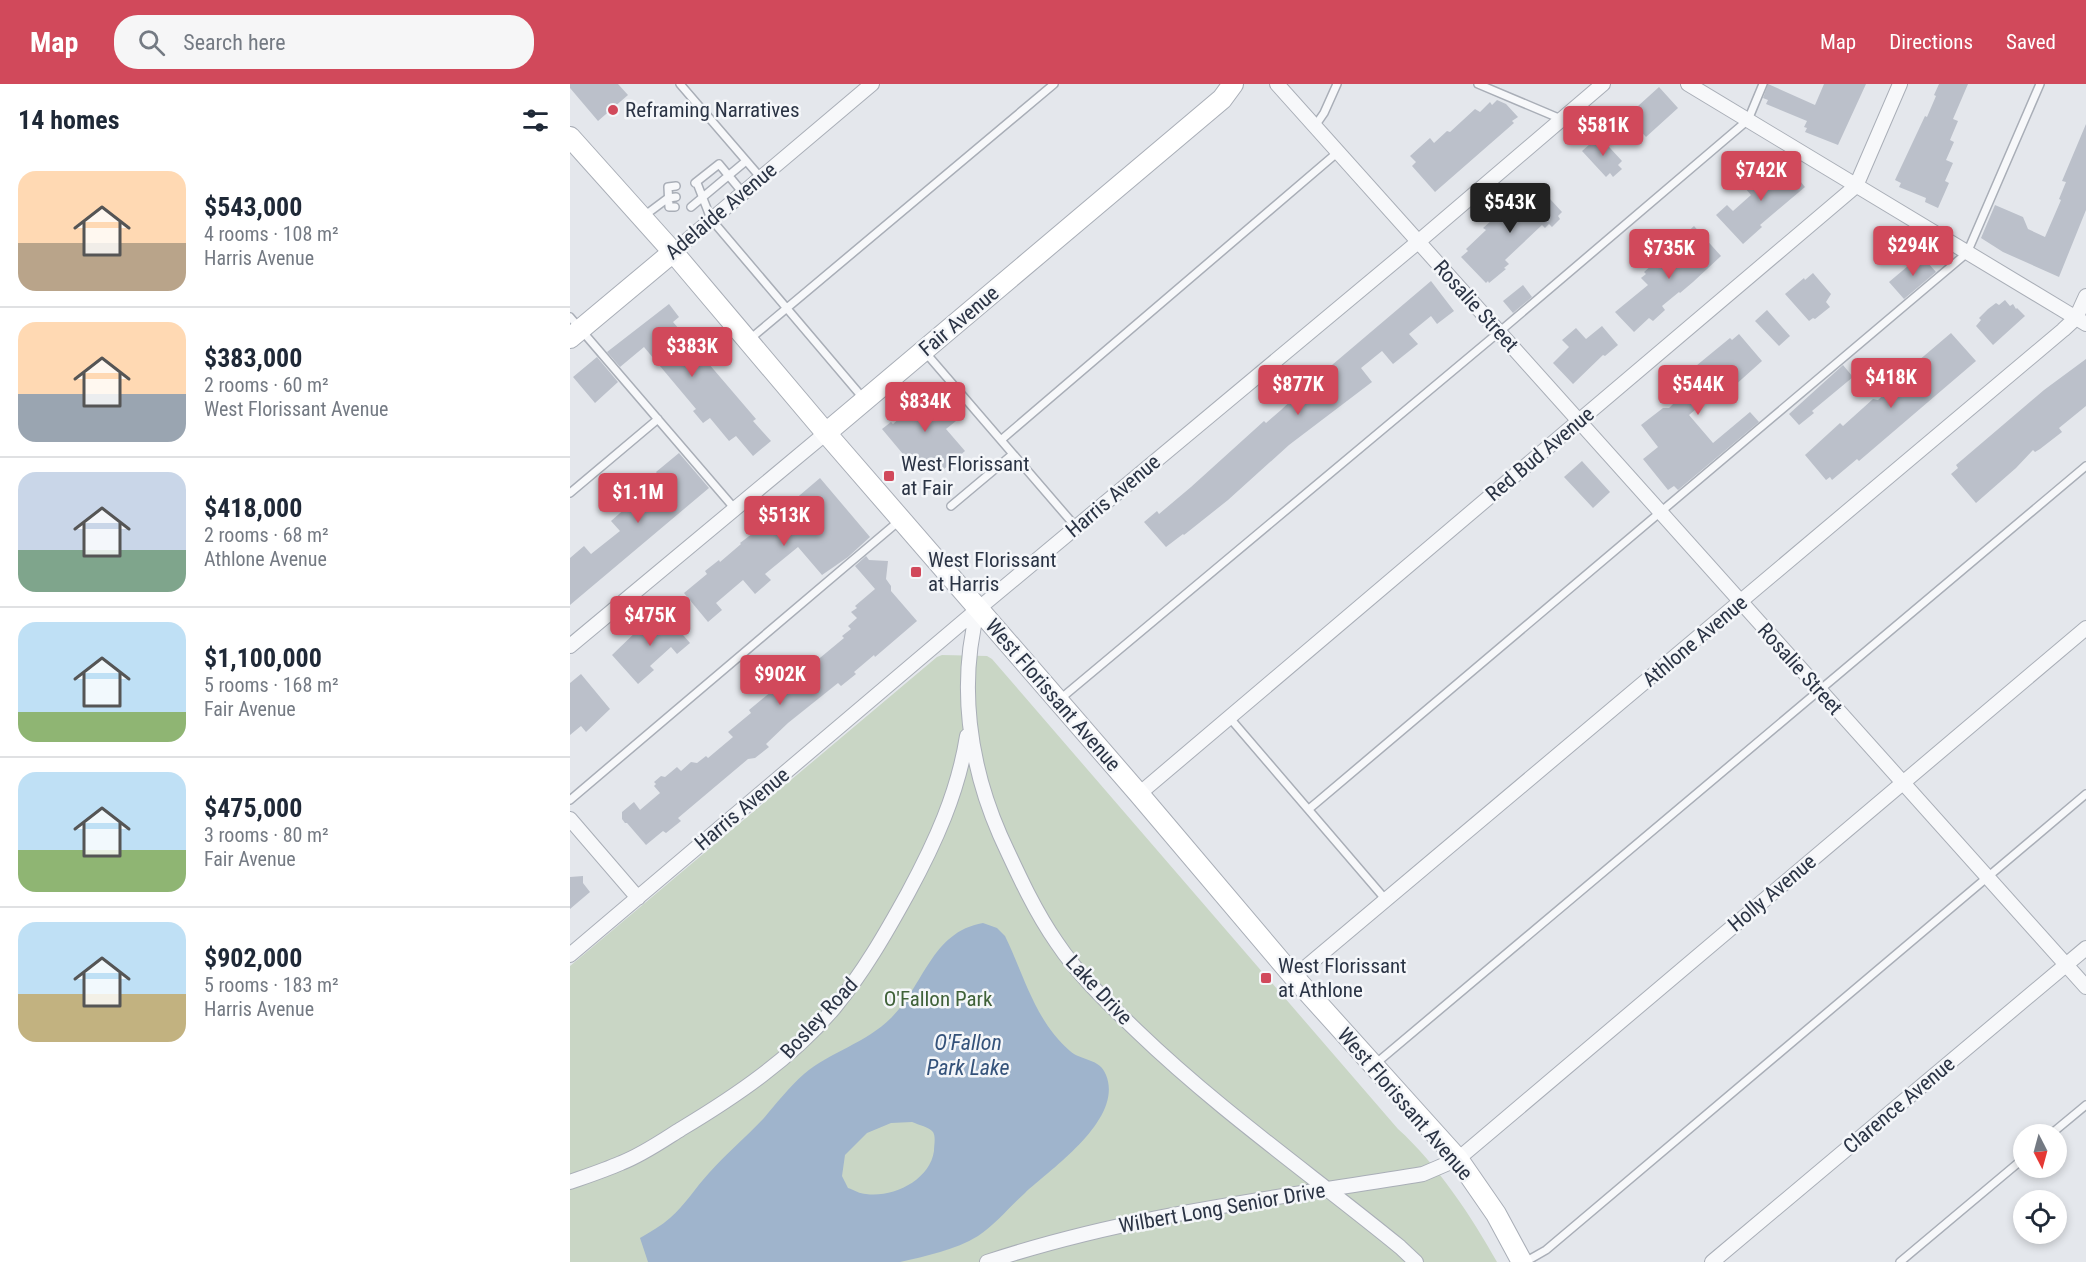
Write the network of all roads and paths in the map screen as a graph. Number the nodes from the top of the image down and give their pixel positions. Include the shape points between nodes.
1 (872, 84) edge
2 (1054, 84) edge
3 (1233, 84) edge
4 (1277, 84) edge
5 (1337, 84) edge
6 (1478, 84) edge
7 (1603, 84) edge
8 (1688, 84) edge
9 (1763, 84) edge
10 (1900, 84) edge
11 (2040, 84) edge
12 (684, 85) edge
13 (1561, 119) junction
14 (1748, 120) junction
15 (1315, 126) junction
16 (570, 137) edge
17 (1338, 152) junction
18 (746, 161) junction
19 (728, 176) junction
20 (761, 178) junction
21 (676, 186) dead end
22 (1856, 186) junction
23 (743, 193) junction
24 (698, 195) junction
25 (672, 198) junction
26 (675, 207) dead end
27 (691, 207) dead end
28 (642, 218) junction
29 (711, 219) junction
30 (1419, 242) junction
31 (673, 252) junction
32 (1967, 253) junction
33 (2086, 296) edge
34 (787, 308) junction
35 (2081, 321) edge
36 (574, 328) edge
37 (1500, 332) junction
38 (748, 340) junction
39 (924, 350) junction
40 (865, 400) junction
41 (658, 419) junction
42 (1580, 421) junction
43 (826, 433) junction
44 (1002, 440) junction
45 (1013, 454) junction
46 (2086, 466) edge
47 (570, 493) edge
48 (951, 506) dead end
49 (735, 509) junction
50 (1661, 512) junction
51 (901, 520) junction
52 (1076, 527) junction
53 (1741, 602) junction
54 (978, 609) junction
55 (2086, 628) edge
56 (570, 646) edge
57 (1818, 690) junction
58 (1058, 701) junction
59 (1229, 717) junction
60 (970, 722) junction
61 (1902, 784) junction
62 (1139, 794) junction
63 (2086, 794) edge
64 (570, 800) edge
65 (1309, 809) junction
66 (570, 819) edge
67 (1987, 878) junction
68 (638, 898) junction
69 (1386, 900) junction
70 (2086, 948) edge
71 (570, 955) edge
72 (2066, 965) junction
73 (1294, 977) junction
74 (2086, 987) edge
75 (1373, 1065) junction
76 (2086, 1105) edge
77 (2064, 1124) edge
78 (1458, 1159) junction
79 (2013, 1167) edge
80 (570, 1182) edge
81 (1328, 1190) junction
82 (987, 1262) edge
83 (1416, 1262) edge
84 (1524, 1262) edge
85 (1712, 1262) edge
86 (1900, 1262) edge

1 - 20 street, Adelaide Avenue
2 - 34 lane
3 - 39 main road, Fair Avenue via 1222,99
4 - 15 street, Rosalie Street
5 - 15 lane
6 - 13 lane
7 - 13 street, Harris Avenue
8 - 14 street
9 - 14 lane
10 - 22 street, Red Bud Avenue
11 - 32 lane
12 - 18 lane
13 - 30 street, Harris Avenue
14 - 22 street
14 - 37 lane
15 - 17 street, Rosalie Street
16 - 28 main road, West Florissant Avenue
17 - 30 street, Rosalie Street
17 - 44 lane
18 - 19 lane
18 - 20 lane
19 - 23 lane
19 - 24 lane
19 - 24 lane via 719,164 695,183
20 - 23 street, Adelaide Avenue
21 - 25 lane via 668,187
22 - 32 street
22 - 42 street, Red Bud Avenue
23 - 29 street, Adelaide Avenue
24 - 27 lane
24 - 29 lane
25 - 26 lane via 669,207
25 - 28 lane
28 - 31 main road, West Florissant Avenue
29 - 31 street, Adelaide Avenue
29 - 34 lane
30 - 37 street, Rosalie Street
30 - 52 street, Harris Avenue
31 - 36 main road, Adelaide Avenue
31 - 38 main road, West Florissant Avenue
32 - 35 street
32 - 50 lane
33 - 35 street, Athlone Avenue
34 - 38 lane
34 - 40 lane
35 - 53 street, Athlone Avenue
36 - 41 lane
37 - 42 street, Rosalie Street
37 - 58 lane
38 - 43 main road, West Florissant Avenue
39 - 40 main road, Fair Avenue
39 - 44 lane
40 - 43 main road, Fair Avenue
41 - 47 lane
41 - 49 lane
42 - 50 street, Rosalie Street
42 - 59 street, Red Bud Avenue
43 - 49 street, Fair Avenue
43 - 51 main road, West Florissant Avenue
44 - 45 lane
45 - 48 lane
45 - 52 lane
46 - 57 lane
49 - 56 street, Fair Avenue
50 - 53 street, Rosalie Street
50 - 65 lane
51 - 54 main road, West Florissant Avenue
51 - 64 lane
52 - 54 street, Harris Avenue
53 - 57 street, Rosalie Street
53 - 69 street, Athlone Avenue
54 - 58 main road, West Florissant Avenue
54 - 60 street, Lake Drive via 968,664
54 - 68 street, Harris Avenue
55 - 61 street, Holly Avenue
57 - 61 street, Rosalie Street
57 - 75 lane
58 - 62 main road, West Florissant Avenue
59 - 62 street, Red Bud Avenue
59 - 65 lane
60 - 80 street, Bosley Road via 962,766 925,863 863,971 833,1009 769,1070 718,1106 623,1162
60 - 81 street, Lake Drive via 976,768 990,812 1032,902 1058,944 1120,1015 1167,1060
61 - 67 street, Rosalie Street
61 - 78 street, Holly Avenue
62 - 73 main road, West Florissant Avenue
63 - 67 lane
65 - 69 lane
66 - 68 street
67 - 72 street, Rosalie Street
67 - 84 lane via 1546,1250
68 - 71 street, Harris Avenue
69 - 73 street, Athlone Avenue
70 - 72 street, Clarence Avenue
72 - 74 street, Rosalie Street
72 - 85 street, Clarence Avenue
73 - 75 main road, West Florissant Avenue
75 - 78 main road, West Florissant Avenue
76 - 77 lane
78 - 81 street, Wilbert Long Senior Drive via 1423,1174
78 - 84 main road, West Florissant Avenue
79 - 86 lane
81 - 82 street, Wilbert Long Senior Drive via 1112,1226
81 - 83 street, Lake Drive

